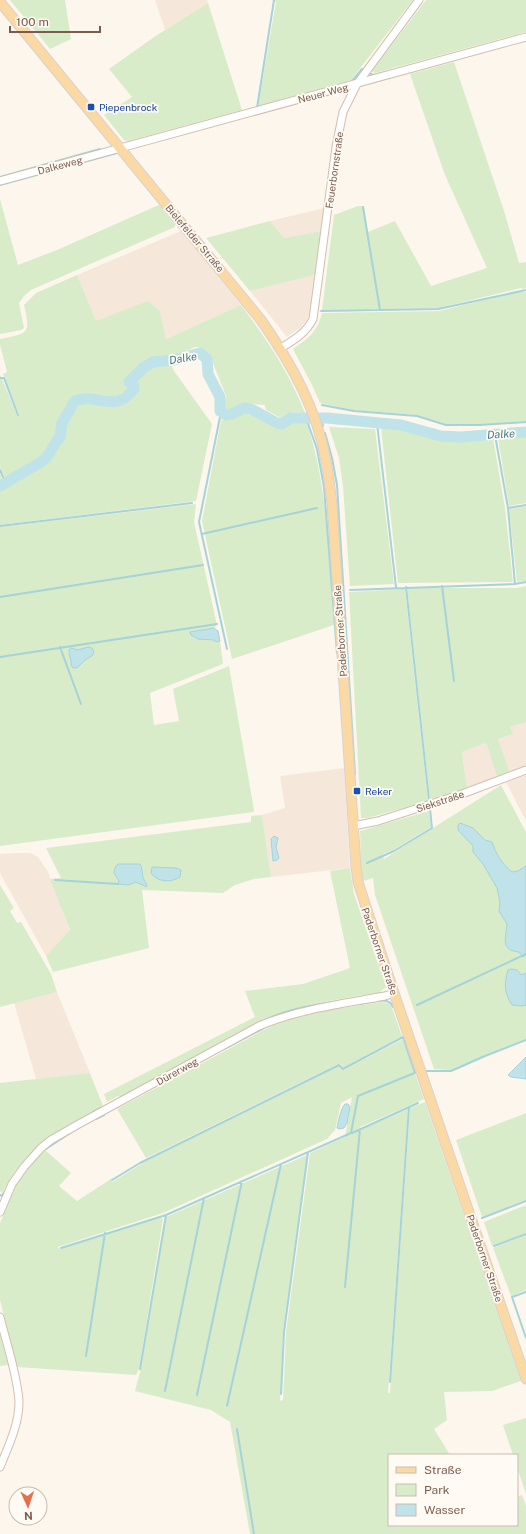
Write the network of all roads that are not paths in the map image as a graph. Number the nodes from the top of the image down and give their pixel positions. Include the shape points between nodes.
1 (419, 0) edge
2 (0, 2) edge
3 (526, 37) edge
4 (357, 84) junction
5 (121, 148) junction
6 (0, 181) edge
7 (281, 348) junction
8 (332, 504) joint
9 (526, 770) edge
10 (353, 826) junction
11 (394, 993) junction
12 (0, 1212) edge
13 (0, 1317) edge
14 (526, 1379) edge
15 (0, 1467) edge

1 - 4 street, Feuerbornstraße
2 - 5 main road, Bielefelder Straße
3 - 4 street, Neuer Weg
4 - 5 street, Neuer Weg
4 - 7 street, Feuerbornstraße via 343,112 336,147 313,319 302,334
5 - 6 street, Dalkeweg
5 - 7 main road, Bielefelder Straße via 262,320
7 - 8 main road, Bielefelder Straße via 300,382 317,427 326,461
8 - 10 main road, Paderborner Straße
9 - 10 street, Siekstraße via 378,821
10 - 11 main road, Paderborner Straße via 358,882
11 - 12 street, Dürerweg via 310,1009 259,1026 77,1125 51,1140 24,1167 12,1184
11 - 14 main road, Paderborner Straße
13 - 15 street via 19,1403 14,1429

